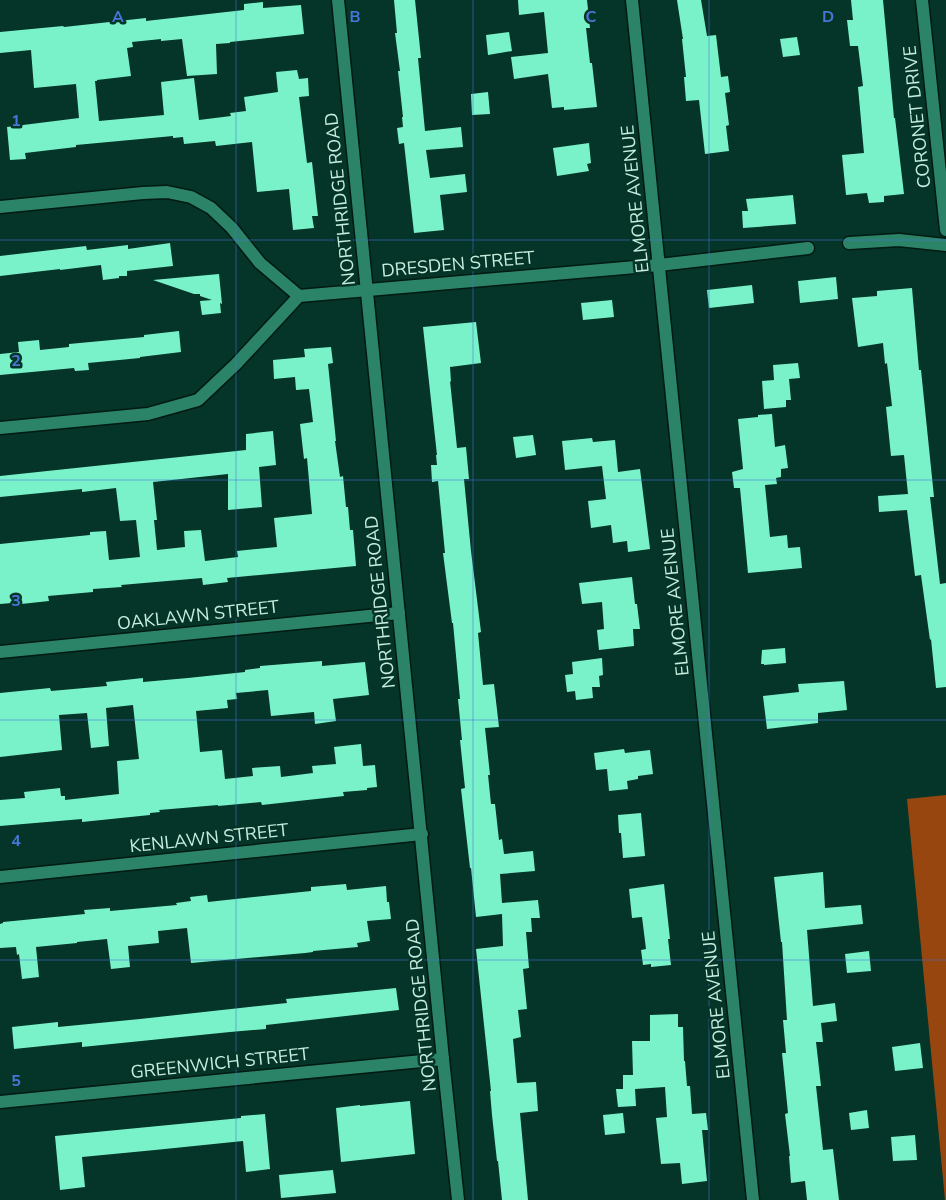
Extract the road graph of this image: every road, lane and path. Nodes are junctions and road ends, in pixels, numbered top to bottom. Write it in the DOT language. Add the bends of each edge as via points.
graph roads {
  1 [pos="338,0"];
  2 [pos="632,0"];
  3 [pos="922,0"];
  4 [pos="0,207"];
  5 [pos="946,230"];
  6 [pos="849,243"];
  7 [pos="946,245"];
  8 [pos="808,248"];
  9 [pos="659,265"];
  10 [pos="367,290"];
  11 [pos="299,296"];
  12 [pos="0,428"];
  13 [pos="399,613"];
  14 [pos="0,652"];
  15 [pos="422,834"];
  16 [pos="0,876"];
  17 [pos="443,1058"];
  18 [pos="0,1102"];
  19 [pos="458,1200"];
  20 [pos="753,1200"];
  1 -- 10 [label="street, NORTHRIDGE ROAD"];
  2 -- 9 [label="street, ELMORE AVENUE"];
  3 -- 5 [label="street, CORONET DRIVE"];
  4 -- 11 [label="street" via="143,193 167,192 191,197 211,208 260,262"];
  6 -- 7 [label="street" via="899,240"];
  8 -- 9 [label="street, DRESDEN STREET"];
  9 -- 10 [label="street, DRESDEN STREET"];
  9 -- 20 [label="street, ELMORE AVENUE"];
  10 -- 11 [label="street, DRESDEN STREET"];
  10 -- 13 [label="street, NORTHRIDGE ROAD"];
  11 -- 12 [label="street" via="198,400 148,414"];
  13 -- 14 [label="street, OAKLAWN STREET"];
  13 -- 15 [label="street, NORTHRIDGE ROAD"];
  15 -- 16 [label="street, KENLAWN STREET"];
  15 -- 17 [label="street, NORTHRIDGE ROAD"];
  17 -- 18 [label="street, GREENWICH STREET"];
  17 -- 19 [label="street, NORTHRIDGE ROAD"];
}
